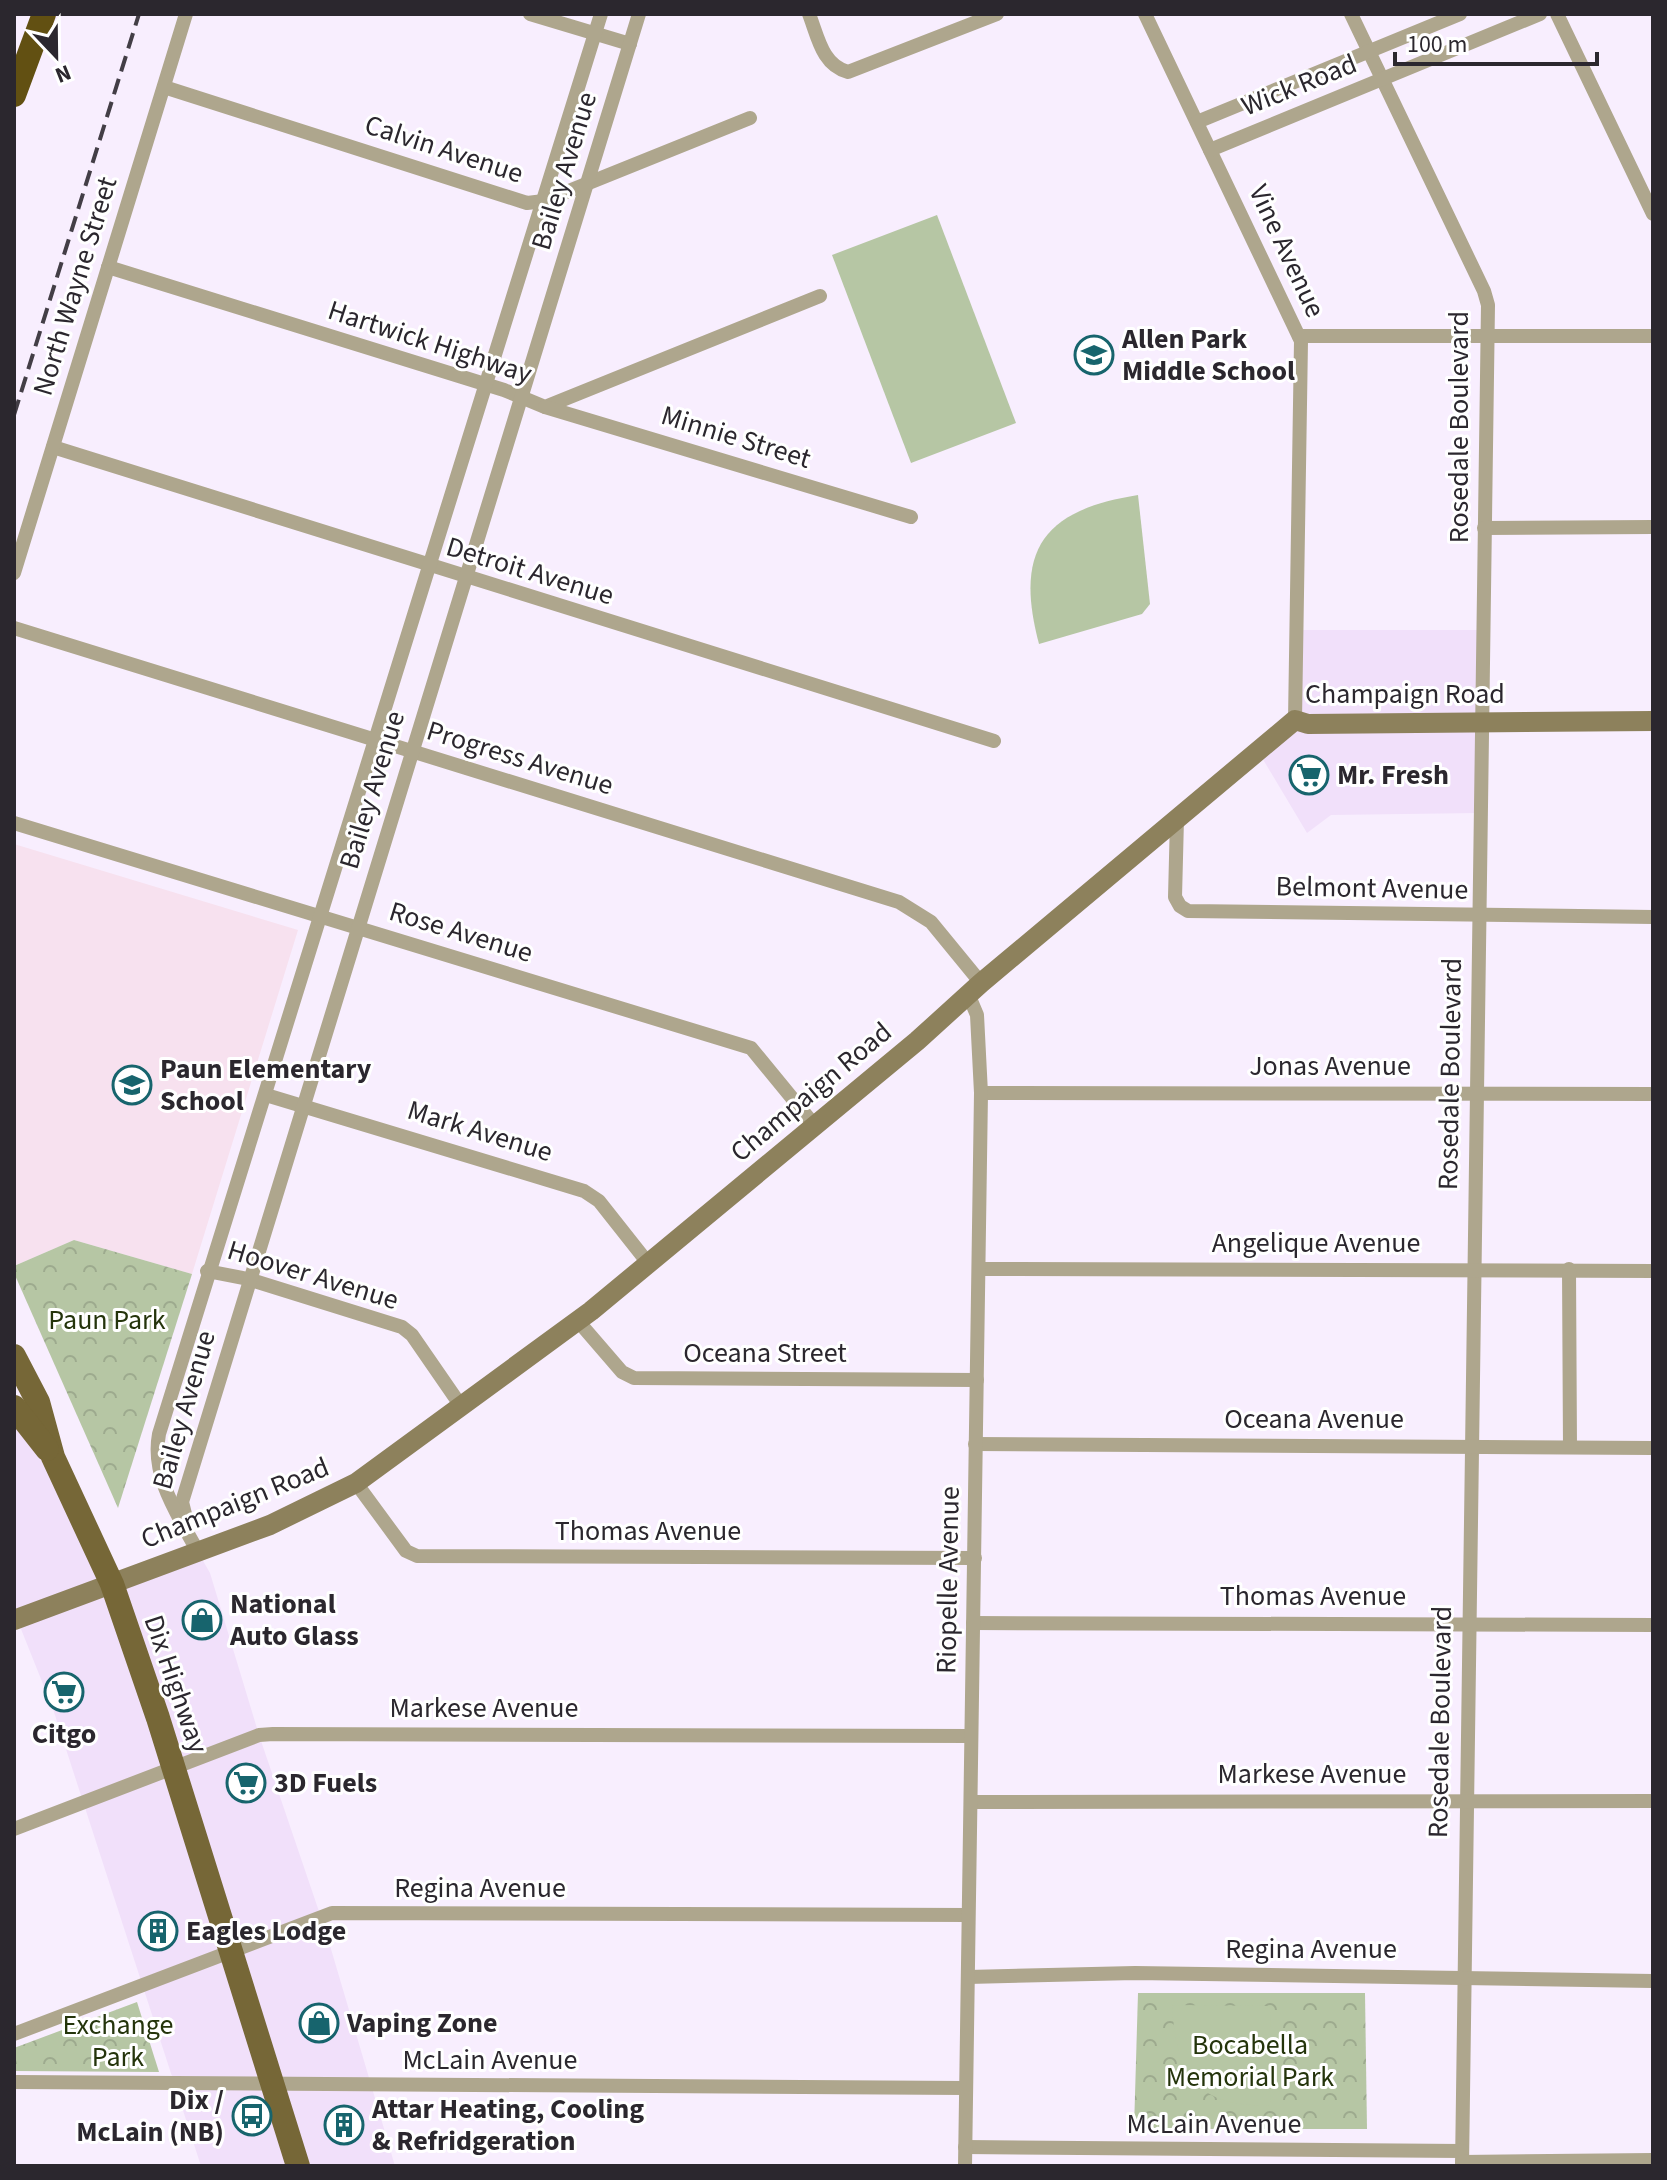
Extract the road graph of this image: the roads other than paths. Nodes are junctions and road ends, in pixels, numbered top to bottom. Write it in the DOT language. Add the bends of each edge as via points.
graph roads {
  1 [pos="28,14"];
  2 [pos="44,14"];
  3 [pos="186,14"];
  4 [pos="530,14"];
  5 [pos="601,14"];
  6 [pos="639,14"];
  7 [pos="809,14"];
  8 [pos="997,14"];
  9 [pos="1145,14"];
  10 [pos="1351,14"];
  11 [pos="1460,14"];
  12 [pos="1540,14"];
  13 [pos="1557,14"];
  14 [pos="594,34"];
  15 [pos="630,44"];
  16 [pos="14,47"];
  17 [pos="1369,52"];
  18 [pos="1382,79"];
  19 [pos="164,87"];
  20 [pos="14,95"];
  21 [pos="750,118"];
  22 [pos="1197,122"];
  23 [pos="1210,150"];
  24 [pos="590,181"];
  25 [pos="544,201"];
  26 [pos="1653,214"];
  27 [pos="108,267"];
  28 [pos="820,296"];
  29 [pos="1299,336"];
  30 [pos="1653,336"];
  31 [pos="1487,338"];
  32 [pos="486,384"];
  33 [pos="521,397"];
  34 [pos="545,407"];
  35 [pos="53,447"];
  36 [pos="911,517"];
  37 [pos="1653,527"];
  38 [pos="1484,528"];
  39 [pos="429,567"];
  40 [pos="14,573"];
  41 [pos="465,578"];
  42 [pos="14,628"];
  43 [pos="1295,720"];
  44 [pos="1653,721"];
  45 [pos="1481,722"];
  46 [pos="376,740"];
  47 [pos="994,741"];
  48 [pos="411,751"];
  49 [pos="1177,819"];
  50 [pos="14,823"];
  51 [pos="1478,915"];
  52 [pos="322,916"];
  53 [pos="1653,917"];
  54 [pos="357,927"];
  55 [pos="975,989"];
  56 [pos="1476,1092"];
  57 [pos="981,1093"];
  58 [pos="1653,1094"];
  59 [pos="266,1095"];
  60 [pos="303,1105"];
  61 [pos="815,1126"];
  62 [pos="648,1263"];
  63 [pos="979,1269"];
  64 [pos="1569,1269"];
  65 [pos="1474,1270"];
  66 [pos="207,1271"];
  67 [pos="1653,1271"];
  68 [pos="248,1279"];
  69 [pos="578,1321"];
  70 [pos="14,1356"];
  71 [pos="977,1380"];
  72 [pos="461,1406"];
  73 [pos="14,1407"];
  74 [pos="975,1444"];
  75 [pos="1470,1446"];
  76 [pos="1570,1447"];
  77 [pos="1653,1448"];
  78 [pos="53,1457"];
  79 [pos="356,1483"];
  80 [pos="198,1552"];
  81 [pos="975,1558"];
  82 [pos="112,1584"];
  83 [pos="14,1620"];
  84 [pos="973,1623"];
  85 [pos="1467,1623"];
  86 [pos="1653,1625"];
  87 [pos="971,1736"];
  88 [pos="174,1767"];
  89 [pos="1465,1800"];
  90 [pos="1653,1801"];
  91 [pos="971,1802"];
  92 [pos="14,1829"];
  93 [pos="968,1915"];
  94 [pos="230,1950"];
  95 [pos="1464,1976"];
  96 [pos="968,1977"];
  97 [pos="1653,1981"];
  98 [pos="14,2034"];
  99 [pos="14,2082"];
  100 [pos="271,2083"];
  101 [pos="965,2088"];
  102 [pos="965,2147"];
  103 [pos="1462,2160"];
  104 [pos="1653,2160"];
  105 [pos="298,2166"];
  106 [pos="965,2166"];
  1 -- 16 [label="highway"];
  2 -- 20 [label="highway"];
  3 -- 19 [label="street, North Wayne Street"];
  4 -- 14 [label="street"];
  5 -- 14 [label="street, Bailey Avenue"];
  6 -- 15 [label="street, Bailey Avenue"];
  7 -- 8 [label="street" via="825,56 839,70 858,71"];
  9 -- 22 [label="street, Vine Avenue"];
  10 -- 17 [label="street, Rosedale Boulevard"];
  11 -- 17 [label="street, Wick Road"];
  12 -- 18 [label="street, Wick Road"];
  13 -- 26 [label="street"];
  14 -- 15 [label="street"];
  14 -- 25 [label="street, Bailey Avenue"];
  15 -- 24 [label="street, Bailey Avenue"];
  17 -- 18 [label="street, Rosedale Boulevard"];
  17 -- 22 [label="street, Wick Road"];
  18 -- 23 [label="street, Wick Road"];
  18 -- 31 [label="street, Rosedale Boulevard" via="1484,291"];
  19 -- 25 [label="street, Calvin Avenue" via="527,203"];
  19 -- 27 [label="street, North Wayne Street"];
  21 -- 24 [label="street, Calvin Avenue"];
  22 -- 23 [label="street, Vine Avenue"];
  23 -- 29 [label="street, Vine Avenue"];
  24 -- 25 [label="street, Calvin Avenue"];
  24 -- 33 [label="street, Bailey Avenue"];
  25 -- 32 [label="street, Bailey Avenue"];
  27 -- 32 [label="street, Hartwick Highway"];
  27 -- 35 [label="street, North Wayne Street"];
  28 -- 34 [label="street, Hartwick Highway"];
  29 -- 31 [label="street"];
  29 -- 43 [label="street, Vine Avenue"];
  30 -- 31 [label="street"];
  31 -- 38 [label="street, Rosedale Boulevard"];
  32 -- 33 [label="street, Hartwick Highway"];
  32 -- 39 [label="street, Bailey Avenue"];
  33 -- 34 [label="street, Hartwick Highway"];
  33 -- 41 [label="street, Bailey Avenue"];
  34 -- 36 [label="street, Minnie Street"];
  35 -- 39 [label="street, Detroit Avenue"];
  35 -- 40 [label="street, North Wayne Street"];
  37 -- 38 [label="street"];
  38 -- 45 [label="street, Rosedale Boulevard"];
  39 -- 41 [label="street, Detroit Avenue"];
  39 -- 46 [label="street, Bailey Avenue"];
  41 -- 47 [label="street, Detroit Avenue"];
  41 -- 48 [label="street, Bailey Avenue"];
  42 -- 46 [label="street, Progress Avenue"];
  43 -- 45 [label="street, Champaign Road"];
  43 -- 49 [label="street, Champaign Road"];
  44 -- 45 [label="street, Champaign Road"];
  45 -- 51 [label="street, Rosedale Boulevard"];
  46 -- 48 [label="street, Progress Avenue"];
  46 -- 52 [label="street, Bailey Avenue"];
  48 -- 54 [label="street, Bailey Avenue"];
  48 -- 55 [label="street, Progress Avenue" via="899,902 931,922"];
  49 -- 51 [label="street, Belmont Avenue" via="1175,897 1188,911"];
  49 -- 55 [label="street, Champaign Road"];
  50 -- 52 [label="street, Rose Avenue"];
  51 -- 53 [label="street, Belmont Avenue"];
  51 -- 56 [label="street, Rosedale Boulevard"];
  52 -- 54 [label="street, Rose Avenue"];
  52 -- 59 [label="street, Bailey Avenue"];
  54 -- 60 [label="street, Bailey Avenue"];
  54 -- 61 [label="street, Rose Avenue" via="751,1048"];
  55 -- 57 [label="street, Riopelle Avenue"];
  55 -- 61 [label="street, Champaign Road"];
  56 -- 57 [label="street, Jonas Avenue"];
  56 -- 58 [label="street, Jonas Avenue"];
  56 -- 65 [label="street, Rosedale Boulevard"];
  57 -- 63 [label="street, Riopelle Avenue"];
  59 -- 60 [label="street, Mark Avenue"];
  59 -- 66 [label="street, Bailey Avenue"];
  60 -- 62 [label="street, Mark Avenue" via="584,1191 599,1201"];
  60 -- 68 [label="street, Bailey Avenue"];
  61 -- 62 [label="street, Champaign Road"];
  62 -- 69 [label="street, Champaign Road"];
  63 -- 65 [label="street, Angelique Avenue"];
  63 -- 71 [label="street, Riopelle Avenue"];
  64 -- 65 [label="street, Angelique Avenue"];
  64 -- 67 [label="street, Angelique Avenue"];
  64 -- 76 [label="street"];
  65 -- 75 [label="street, Rosedale Boulevard"];
  66 -- 68 [label="street, Hoover Avenue"];
  66 -- 80 [label="street, Bailey Avenue" via="156,1449 168,1496"];
  68 -- 72 [label="street, Hoover Avenue" via="402,1327"];
  68 -- 80 [label="street, Bailey Avenue" via="182,1502"];
  69 -- 71 [label="street, Oceana Street" via="622,1372 634,1378"];
  69 -- 72 [label="street, Champaign Road"];
  70 -- 78 [label="main road, Dix Highway" via="38,1402"];
  71 -- 74 [label="street, Riopelle Avenue"];
  72 -- 79 [label="street, Champaign Road"];
  73 -- 78 [label="main road, Dix Highway"];
  74 -- 75 [label="street, Oceana Avenue"];
  74 -- 81 [label="street, Riopelle Avenue"];
  75 -- 76 [label="street, Oceana Avenue"];
  75 -- 85 [label="street, Rosedale Boulevard"];
  76 -- 77 [label="street, Oceana Avenue"];
  78 -- 82 [label="main road, Dix Highway"];
  79 -- 80 [label="street, Champaign Road" via="270,1525"];
  79 -- 81 [label="street, Thomas Avenue" via="406,1551 417,1556"];
  80 -- 82 [label="street, Champaign Road"];
  81 -- 84 [label="street, Riopelle Avenue"];
  82 -- 83 [label="street, Champaign Road"];
  82 -- 88 [label="main road, Dix Highway"];
  84 -- 85 [label="street, Thomas Avenue"];
  84 -- 87 [label="street, Riopelle Avenue"];
  85 -- 86 [label="street, Thomas Avenue"];
  85 -- 89 [label="street, Rosedale Boulevard"];
  87 -- 88 [label="street, Markese Avenue" via="273,1734"];
  87 -- 91 [label="street, Riopelle Avenue"];
  88 -- 92 [label="street, Markese Avenue"];
  88 -- 94 [label="main road, Dix Highway"];
  89 -- 90 [label="street, Markese Avenue"];
  89 -- 91 [label="street, Markese Avenue"];
  89 -- 95 [label="street, Rosedale Boulevard"];
  91 -- 93 [label="street, Riopelle Avenue"];
  93 -- 94 [label="street, Regina Avenue" via="332,1913"];
  93 -- 96 [label="street, Riopelle Avenue"];
  94 -- 98 [label="street, Regina Avenue"];
  94 -- 100 [label="main road, Dix Highway"];
  95 -- 96 [label="street, Regina Avenue"];
  95 -- 97 [label="street, Regina Avenue"];
  95 -- 103 [label="street, Rosedale Boulevard"];
  96 -- 101 [label="street, Riopelle Avenue"];
  99 -- 100 [label="street, McLain Avenue"];
  100 -- 101 [label="street, McLain Avenue"];
  100 -- 105 [label="main road, Dix Highway"];
  101 -- 102 [label="street, Riopelle Avenue"];
  102 -- 103 [label="street, McLain Avenue"];
  102 -- 106 [label="street, Riopelle Avenue"];
  103 -- 104 [label="street, McLain Avenue"];
}
